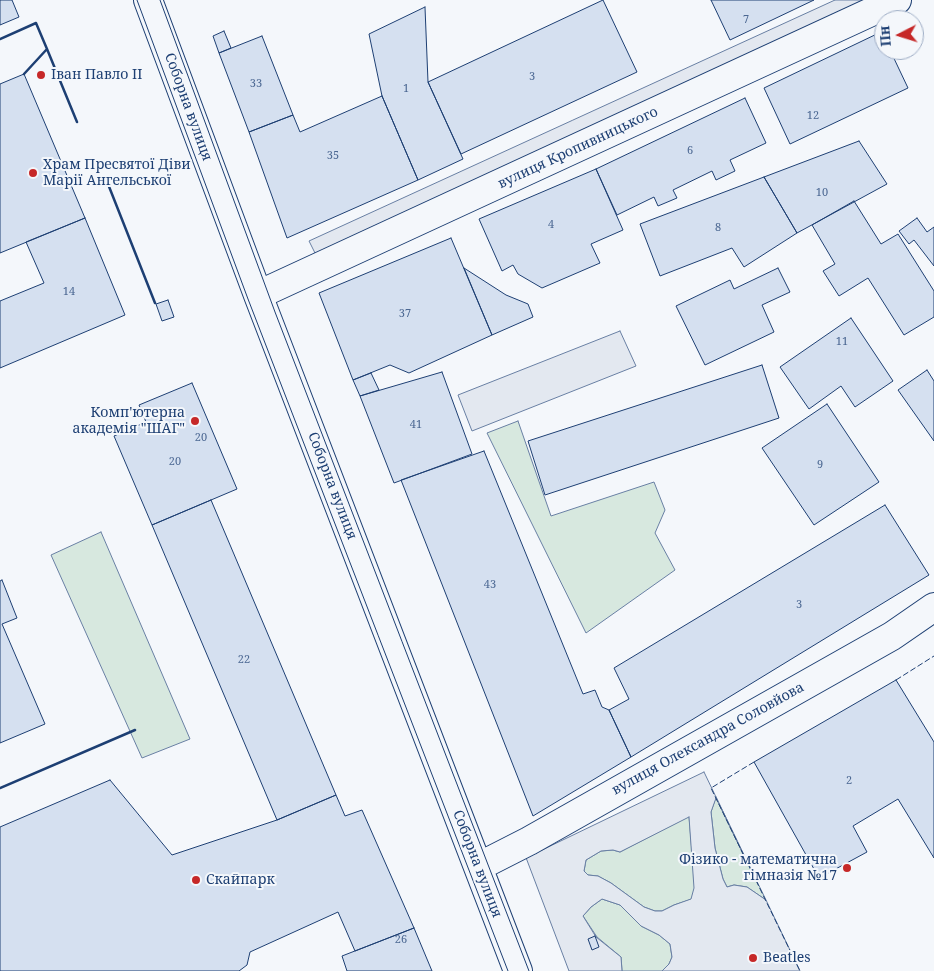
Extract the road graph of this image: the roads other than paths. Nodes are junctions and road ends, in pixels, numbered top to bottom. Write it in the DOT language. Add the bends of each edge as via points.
graph roads {
  1 [pos="148,0"];
  2 [pos="897,0"];
  3 [pos="258,295"];
  4 [pos="934,607"];
  5 [pos="478,867"];
  6 [pos="518,971"];
  1 -- 3 [label="street, Соборна вулиця"];
  2 -- 3 [label="street, вулиця Кропивницького"];
  3 -- 5 [label="street, Соборна вулиця"];
  4 -- 5 [label="street, вулиця Олександра Соловйова" via="892,636"];
  5 -- 6 [label="street, Соборна вулиця"];
}
